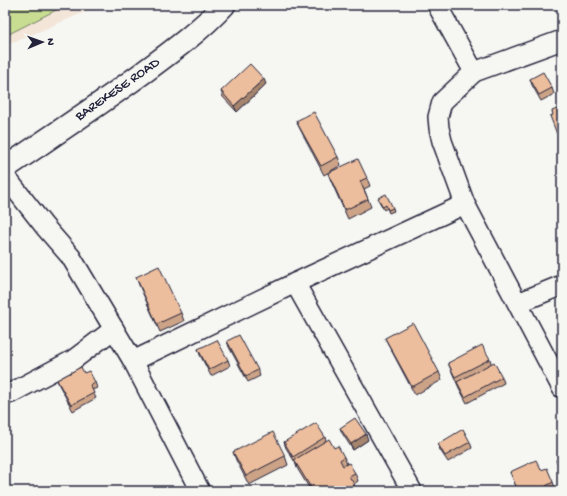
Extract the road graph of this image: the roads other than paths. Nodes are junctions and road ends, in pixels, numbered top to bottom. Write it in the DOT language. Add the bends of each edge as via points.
graph roads {
  1 [pos="224,5"];
  2 [pos="437,5"];
  3 [pos="562,40"];
  4 [pos="474,72"];
  5 [pos="5,168"];
  6 [pos="5,176"];
  7 [pos="465,204"];
  8 [pos="295,283"];
  9 [pos="562,285"];
  10 [pos="518,303"];
  11 [pos="114,329"];
  12 [pos="133,361"];
  13 [pos="562,388"];
  14 [pos="5,395"];
  15 [pos="200,491"];
  16 [pos="412,491"];
  1 -- 5 [label="main road, BAREKESE ROAD" via="166,56"];
  2 -- 4 [label="street"];
  3 -- 4 [label="street"];
  4 -- 7 [label="street" via="442,102 438,117 442,140"];
  6 -- 11 [label="street" via="71,257"];
  7 -- 8 [label="street"];
  7 -- 10 [label="street"];
  8 -- 12 [label="street"];
  8 -- 16 [label="street"];
  9 -- 10 [label="street"];
  10 -- 13 [label="street"];
  11 -- 12 [label="street"];
  11 -- 14 [label="street" via="73,360"];
  12 -- 15 [label="street"];
}
